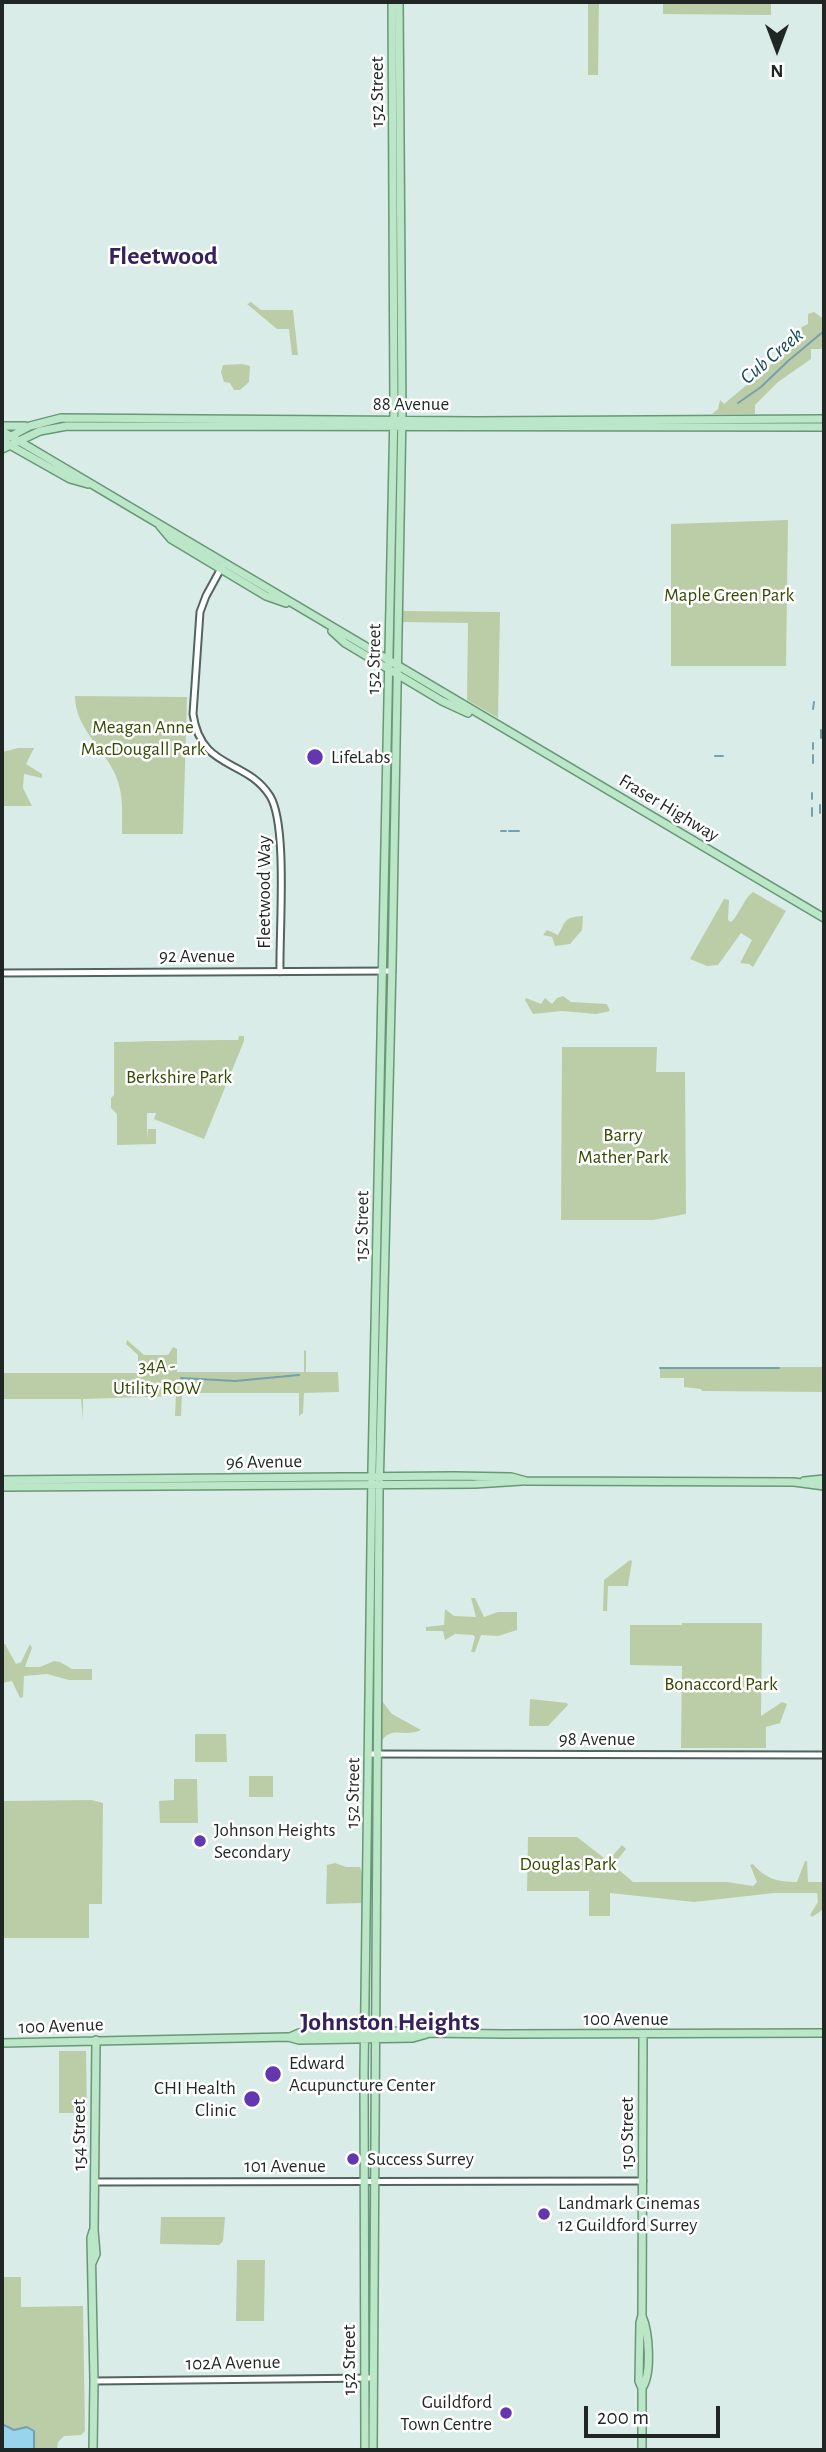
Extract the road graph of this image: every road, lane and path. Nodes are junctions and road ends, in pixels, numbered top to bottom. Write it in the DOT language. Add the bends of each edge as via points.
graph roads {
  1 [pos="392,2"];
  2 [pos="400,2"];
  3 [pos="824,419"];
  4 [pos="398,424"];
  5 [pos="2,426"];
  6 [pos="30,426"];
  7 [pos="824,427"];
  8 [pos="2,431"];
  9 [pos="40,431"];
  10 [pos="5,440"];
  11 [pos="19,441"];
  12 [pos="2,449"];
  13 [pos="37,452"];
  14 [pos="98,487"];
  15 [pos="222,566"];
  16 [pos="324,623"];
  17 [pos="391,639"];
  18 [pos="373,652"];
  19 [pos="394,668"];
  20 [pos="414,684"];
  21 [pos="397,693"];
  22 [pos="498,726"];
  23 [pos="392,760"];
  24 [pos="824,918"];
  25 [pos="383,971"];
  26 [pos="392,971"];
  27 [pos="280,972"];
  28 [pos="2,973"];
  29 [pos="378,1389"];
  30 [pos="239,1479"];
  31 [pos="824,1479"];
  32 [pos="2,1480"];
  33 [pos="376,1480"];
  34 [pos="794,1482"];
  35 [pos="230,1486"];
  36 [pos="824,1486"];
  37 [pos="2,1487"];
  38 [pos="373,1754"];
  39 [pos="824,1755"];
  40 [pos="824,2033"];
  41 [pos="369,2035"];
  42 [pos="643,2035"];
  43 [pos="96,2040"];
  44 [pos="2,2043"];
  45 [pos="364,2181"];
  46 [pos="373,2181"];
  47 [pos="643,2181"];
  48 [pos="95,2182"];
  49 [pos="364,2233"];
  50 [pos="373,2268"];
  51 [pos="369,2378"];
  52 [pos="94,2381"];
  53 [pos="93,2450"];
  54 [pos="365,2450"];
  55 [pos="373,2450"];
  56 [pos="642,2450"];
  1 -- 4 [label="main road, 152 Street"];
  2 -- 4 [label="main road, 152 Street"];
  3 -- 4 [label="main road, 88 Avenue"];
  4 -- 6 [label="main road, 88 Avenue" via="64,418"];
  4 -- 7 [label="main road, 88 Avenue"];
  4 -- 9 [label="main road, 88 Avenue" via="66,426"];
  4 -- 17 [label="main road, 152 Street"];
  4 -- 19 [label="main road, 152 Street"];
  5 -- 6 [label="main road"];
  6 -- 10 [label="main road, 88 Avenue"];
  8 -- 10 [label="main road, Fraser Highway"];
  9 -- 11 [label="main road, 88 Avenue"];
  9 -- 13 [label="main road"];
  10 -- 11 [label="main road, Fraser Highway"];
  10 -- 12 [label="main road, 88 Avenue"];
  10 -- 14 [label="main road, Fraser Highway" via="70,479"];
  11 -- 13 [label="main road, Fraser Highway"];
  13 -- 14 [label="main road, Fraser Highway"];
  14 -- 15 [label="main road, Fraser Highway"];
  15 -- 16 [label="main road, Fraser Highway"];
  15 -- 27 [label="street, Fleetwood Way" via="200,612 192,714 206,747 258,782 275,807 280,834"];
  16 -- 18 [label="main road, Fraser Highway"];
  16 -- 19 [label="main road, Fraser Highway" via="343,642"];
  17 -- 18 [label="main road" via="385,649"];
  17 -- 19 [label="main road, 152 Street"];
  18 -- 19 [label="main road, Fraser Highway"];
  19 -- 20 [label="main road, Fraser Highway"];
  19 -- 21 [label="main road, 152 Street"];
  19 -- 22 [label="main road, Fraser Highway"];
  19 -- 23 [label="main road, 152 Street"];
  20 -- 21 [label="main road"];
  20 -- 22 [label="main road, Fraser Highway"];
  21 -- 23 [label="main road, 152 Street"];
  22 -- 24 [label="main road, Fraser Highway"];
  23 -- 25 [label="main road, 152 Street"];
  23 -- 26 [label="main road, 152 Street"];
  25 -- 26 [label="street, 92 Avenue"];
  25 -- 27 [label="street, 92 Avenue"];
  25 -- 29 [label="main road, 152 Street"];
  26 -- 29 [label="main road, 152 Street"];
  27 -- 28 [label="street, 92 Avenue"];
  29 -- 33 [label="main road, 152 Street"];
  30 -- 32 [label="main road, 96 Avenue"];
  30 -- 33 [label="main road, 96 Avenue"];
  30 -- 35 [label="main road"];
  31 -- 34 [label="main road, 96 Avenue"];
  33 -- 34 [label="main road, 96 Avenue" via="511,1477"];
  33 -- 35 [label="main road, 96 Avenue"];
  33 -- 38 [label="main road, 152 Street"];
  34 -- 36 [label="main road, 96 Avenue"];
  35 -- 37 [label="main road, 96 Avenue"];
  38 -- 39 [label="street, 98 Avenue"];
  38 -- 41 [label="main road, 152 Street"];
  40 -- 42 [label="main road, 100 Avenue"];
  41 -- 42 [label="main road, 100 Avenue" via="411,2031"];
  41 -- 43 [label="main road, 100 Avenue"];
  41 -- 45 [label="main road, 152 Street"];
  41 -- 46 [label="main road, 152 Street"];
  42 -- 47 [label="main road, 150 Street"];
  43 -- 44 [label="main road, 100 Avenue"];
  43 -- 48 [label="main road, 154 Street"];
  45 -- 46 [label="street, 101 Avenue"];
  45 -- 48 [label="street, 101 Avenue"];
  45 -- 49 [label="main road, 152 Street"];
  46 -- 47 [label="street, 101 Avenue"];
  46 -- 50 [label="main road, 152 Street"];
  47 -- 56 [label="main road, 150 Street"];
  48 -- 52 [label="main road, 154 Street"];
  49 -- 50 [label="main road"];
  49 -- 51 [label="main road, 152 Street"];
  50 -- 51 [label="main road, 152 Street"];
  51 -- 52 [label="street, 102A Avenue"];
  51 -- 54 [label="main road, 152 Street"];
  51 -- 55 [label="main road, 152 Street"];
  52 -- 53 [label="main road, 154 Street"];
}
